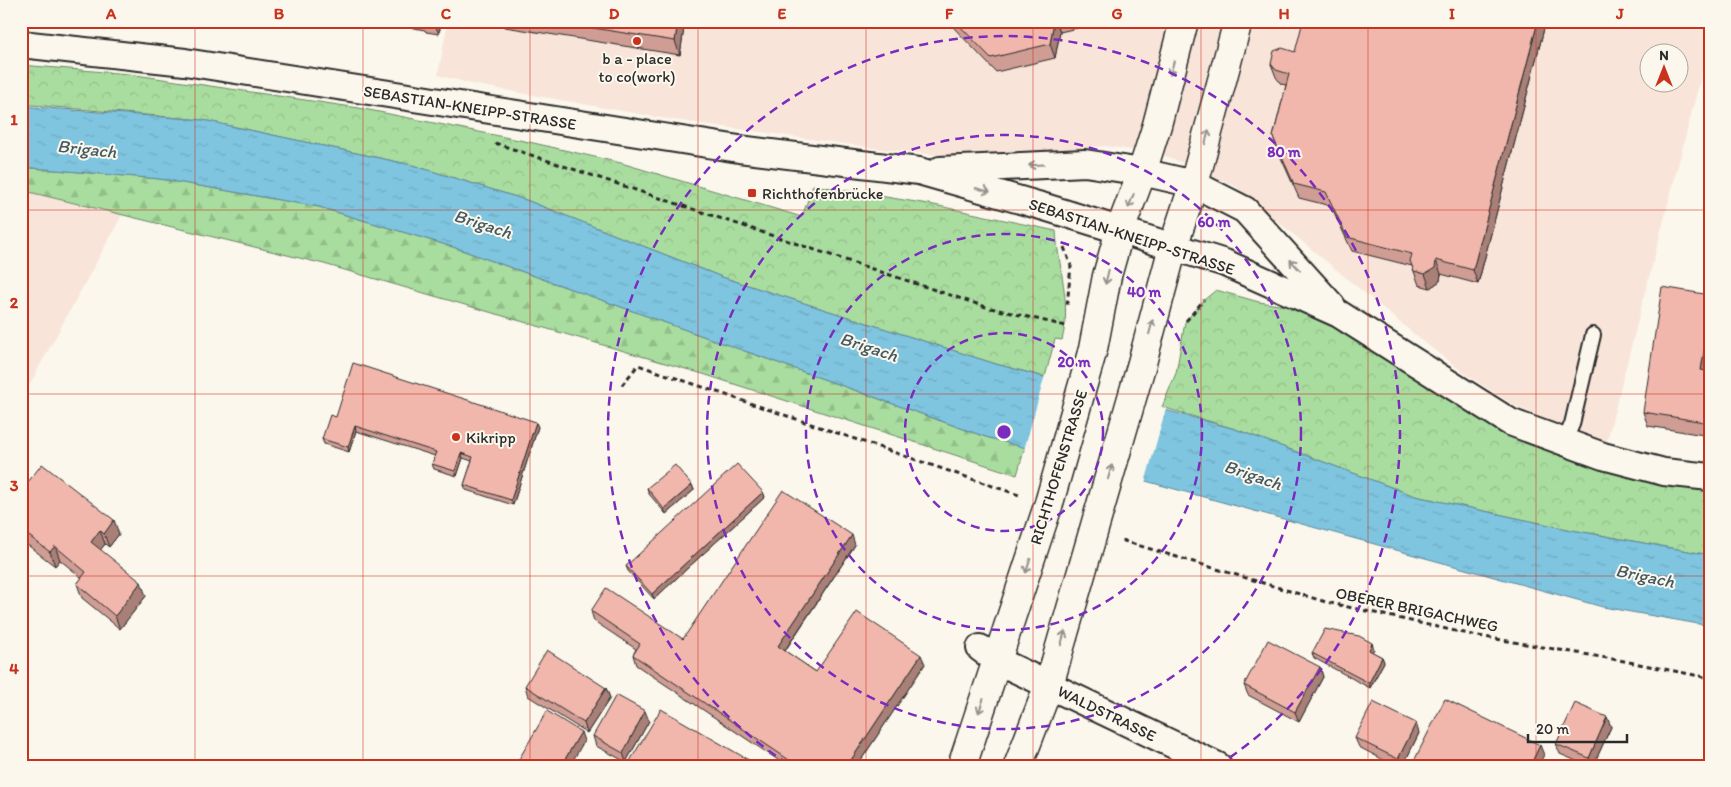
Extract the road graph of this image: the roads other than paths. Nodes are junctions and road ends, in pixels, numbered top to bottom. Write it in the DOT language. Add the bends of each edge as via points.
graph roads {
  1 [pos="1184,21"];
  2 [pos="1238,21"];
  3 [pos="21,44"];
  4 [pos="919,171"];
  5 [pos="1142,172"];
  6 [pos="1194,184"];
  7 [pos="1120,230"];
  8 [pos="1173,247"];
  9 [pos="1340,314"];
  10 [pos="1593,335"];
  11 [pos="1564,443"];
  12 [pos="1710,478"];
  13 [pos="988,654"];
  14 [pos="1049,685"];
  15 [pos="962,766"];
  16 [pos="1018,766"];
  17 [pos="1218,766"];
  1 -- 5 [label="street, RICHTHOFENSTRASSE, one-way"];
  6 -- 2 [label="street, one-way"];
  3 -- 4 [label="street, SEBASTIAN-KNEIPP-STRASSE" via="185,62 739,149"];
  5 -- 4 [label="street, SEBASTIAN-KNEIPP-STRASSE, one-way" via="1085,163"];
  4 -- 7 [label="street, SEBASTIAN-KNEIPP-STRASSE, one-way"];
  5 -- 6 [label="street, SEBASTIAN-KNEIPP-STRASSE"];
  5 -- 7 [label="street, RICHTHOFENSTRASSE, one-way"];
  6 -- 8 [label="street"];
  9 -- 6 [label="street, SEBASTIAN-KNEIPP-STRASSE, one-way" via="1245,210"];
  7 -- 8 [label="street, SEBASTIAN-KNEIPP-STRASSE"];
  7 -- 13 [label="street, RICHTHOFENSTRASSE, one-way" via="1107,276 1093,350 1049,503"];
  8 -- 9 [label="street, SEBASTIAN-KNEIPP-STRASSE" via="1225,263"];
  14 -- 8 [label="street, one-way"];
  9 -- 11 [label="street, SEBASTIAN-KNEIPP-STRASSE" via="1510,422"];
  10 -- 11 [label="lane" via="1572,424"];
  11 -- 12 [label="street, SEBASTIAN-KNEIPP-STRASSE" via="1664,472"];
  13 -- 14 [label="street, WALDSTRASSE"];
  13 -- 15 [label="street, RICHTHOFENSTRASSE, one-way"];
  14 -- 16 [label="street"];
  14 -- 17 [label="street, WALDSTRASSE"];
}
